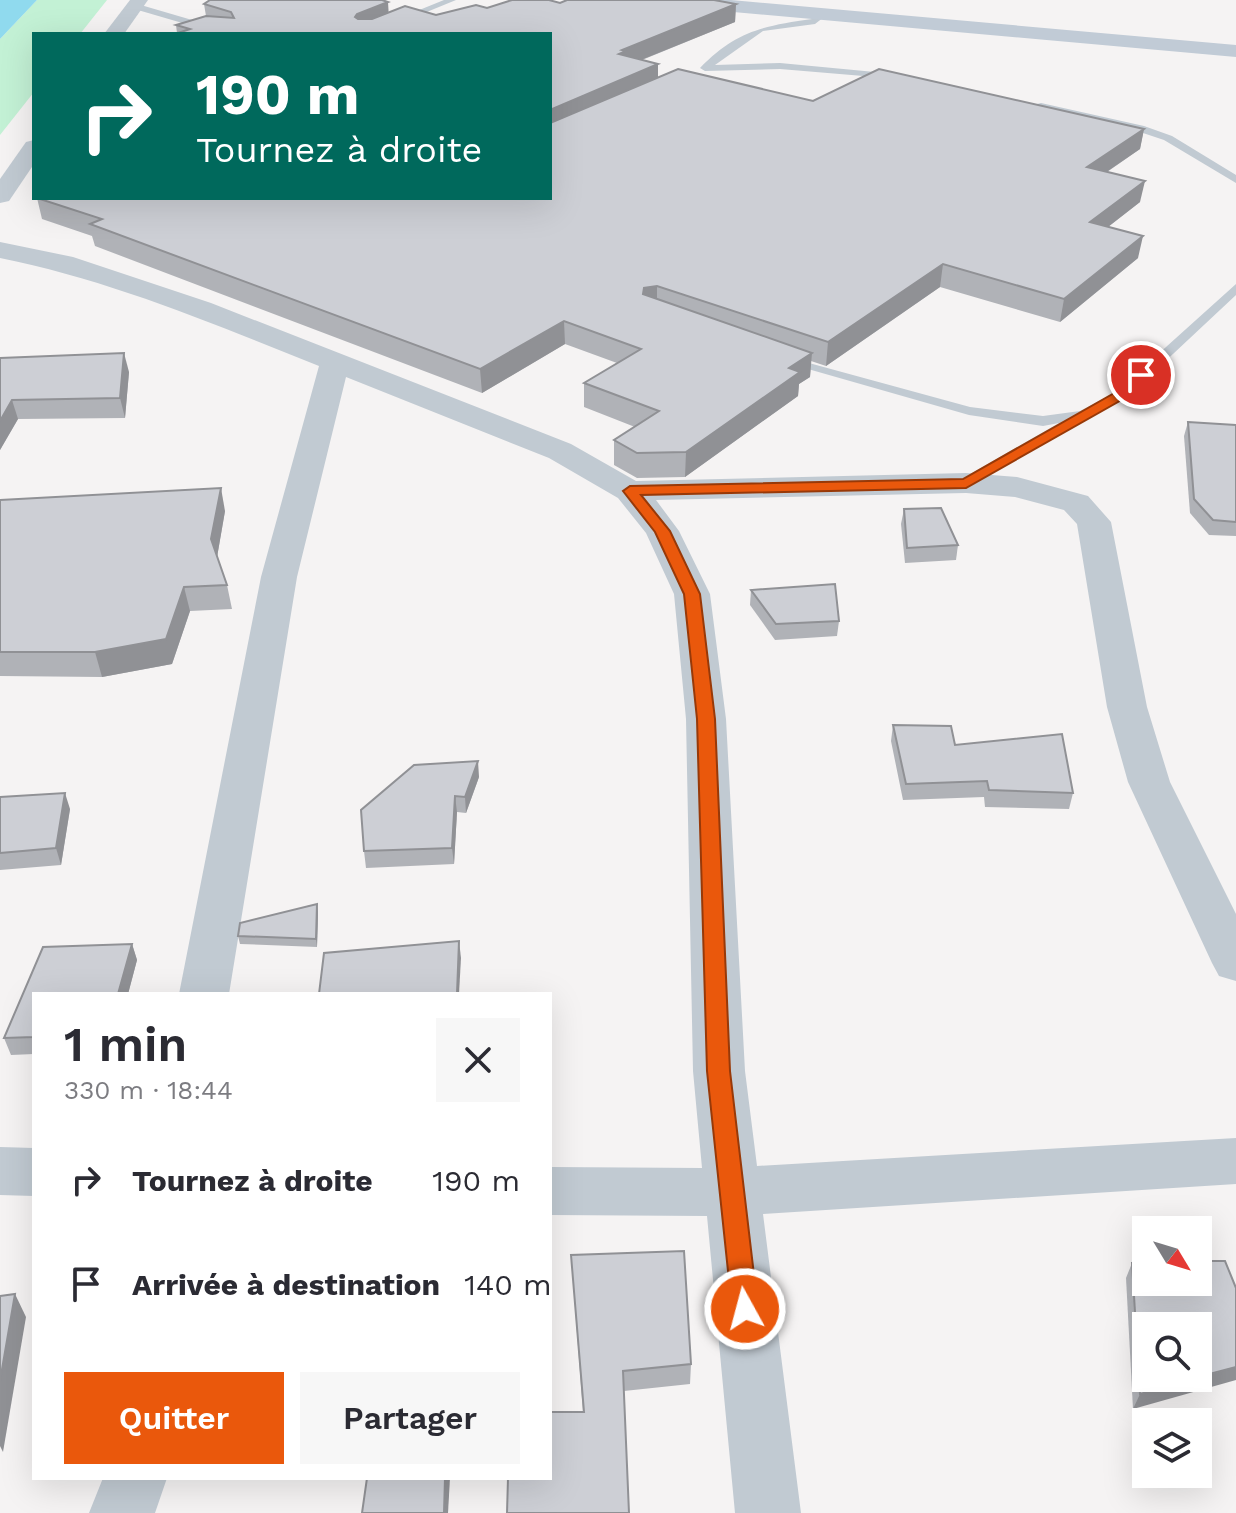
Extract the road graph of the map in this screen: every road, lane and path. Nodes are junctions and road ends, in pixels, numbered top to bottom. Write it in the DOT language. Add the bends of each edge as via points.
graph roads {
  1 [pos="452,0"];
  2 [pos="666,0"];
  3 [pos="137,3"];
  4 [pos="812,14"];
  5 [pos="115,32"];
  6 [pos="224,32"];
  7 [pos="370,32"];
  8 [pos="1236,51"];
  9 [pos="729,52"];
  10 [pos="780,66"];
  11 [pos="912,80"];
  12 [pos="1028,103"];
  13 [pos="32,150"];
  14 [pos="1236,180"];
  15 [pos="0,196"];
  16 [pos="0,250"];
  17 [pos="1236,288"];
  18 [pos="766,354"];
  19 [pos="335,361"];
  20 [pos="1084,415"];
  21 [pos="966,483"];
  22 [pos="630,491"];
  23 [pos="1236,963"];
  24 [pos="204,992"];
  25 [pos="1236,1161"];
  26 [pos="0,1171"];
  27 [pos="32,1172"];
  28 [pos="552,1191"];
  29 [pos="732,1192"];
  30 [pos="134,1480"];
  31 [pos="122,1513"];
  32 [pos="768,1513"];
  1 -- 7 [label="lane"];
  2 -- 4 [label="street"];
  3 -- 5 [label="street"];
  3 -- 6 [label="lane"];
  4 -- 8 [label="street"];
  4 -- 9 [label="lane" via="820,17 761,29"];
  9 -- 10 [label="lane"];
  9 -- 10 [label="lane" via="700,70"];
  10 -- 11 [label="lane"];
  12 -- 14 [label="lane" via="1168,138"];
  13 -- 15 [label="street"];
  16 -- 19 [label="street" via="64,263"];
  17 -- 20 [label="lane" via="1121,395"];
  18 -- 20 [label="lane" via="969,411 1043,421"];
  19 -- 22 [label="street" via="560,451"];
  19 -- 24 [label="street" via="279,577"];
  20 -- 21 [label="lane"];
  21 -- 22 [label="street"];
  21 -- 23 [label="street" via="1017,487 1076,503 1094,522 1127,707 1149,782"];
  22 -- 29 [label="street" via="662,531 692,594 706,719 719,1071"];
  25 -- 29 [label="street"];
  26 -- 27 [label="street"];
  28 -- 29 [label="street"];
  29 -- 32 [label="street"];
  30 -- 31 [label="street"];
}
